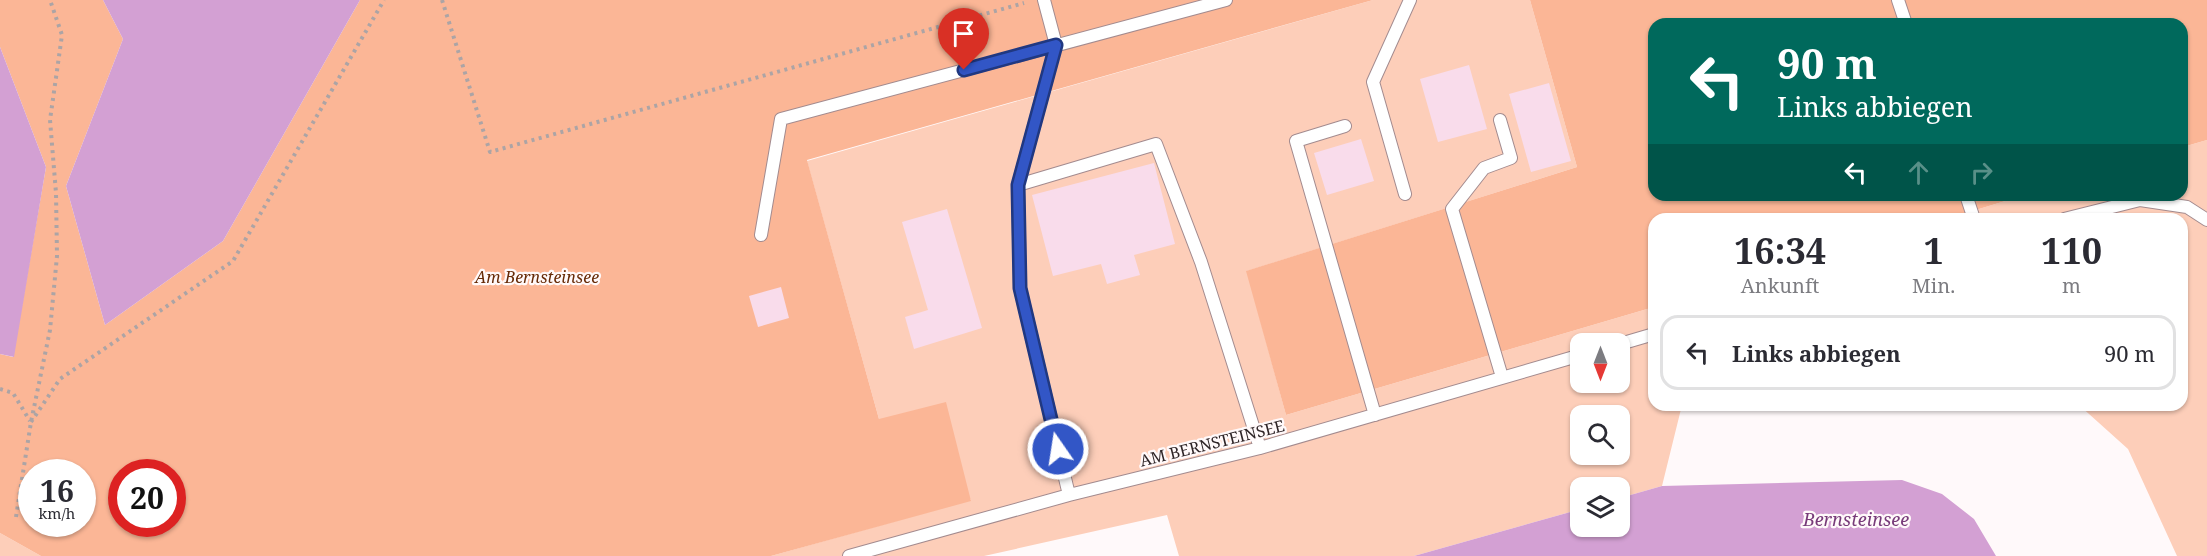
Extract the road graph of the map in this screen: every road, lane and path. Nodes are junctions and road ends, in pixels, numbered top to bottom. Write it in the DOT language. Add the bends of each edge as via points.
graph roads {
  1 [pos="50,0"];
  2 [pos="384,0"];
  3 [pos="442,0"];
  4 [pos="1044,0"];
  5 [pos="1226,0"];
  6 [pos="1410,0"];
  7 [pos="1898,0"];
  8 [pos="1025,3"];
  9 [pos="1904,18"];
  10 [pos="1056,45"];
  11 [pos="1500,120"];
  12 [pos="1345,126"];
  13 [pos="1018,185"];
  14 [pos="1405,194"];
  15 [pos="2136,201"];
  16 [pos="2147,201"];
  17 [pos="2088,213"];
  18 [pos="2207,220"];
  19 [pos="761,235"];
  20 [pos="1648,336"];
  21 [pos="1630,341"];
  22 [pos="1570,358"];
  23 [pos="1503,376"];
  24 [pos="0,389"];
  25 [pos="1375,415"];
  26 [pos="31,422"];
  27 [pos="1260,448"];
  28 [pos="1069,495"];
  29 [pos="16,517"];
  30 [pos="849,556"];
  1 -- 26 [label="path" via="62,35 50,120 57,256 50,330"];
  2 -- 26 [label="path" via="233,261 60,379"];
  3 -- 8 [label="path" via="490,152"];
  4 -- 10 [label="lane"];
  5 -- 10 [label="lane"];
  6 -- 14 [label="lane" via="1373,82"];
  7 -- 9 [label="lane"];
  10 -- 13 [label="lane"];
  10 -- 19 [label="lane" via="781,119"];
  11 -- 23 [label="lane" via="1511,158 1484,168 1452,209"];
  12 -- 25 [label="lane" via="1296,141"];
  13 -- 27 [label="lane" via="1156,144 1201,262"];
  13 -- 28 [label="lane" via="1020,288"];
  15 -- 17 [label="lane"];
  16 -- 18 [label="lane" via="2187,207"];
  20 -- 21 [label="lane"];
  22 -- 23 [label="lane, AM BERNSTEINSEE"];
  23 -- 25 [label="lane, AM BERNSTEINSEE"];
  24 -- 26 [label="path" via="13,393"];
  25 -- 27 [label="lane, AM BERNSTEINSEE"];
  26 -- 29 [label="path"];
  27 -- 28 [label="lane, AM BERNSTEINSEE"];
  28 -- 30 [label="lane, AM BERNSTEINSEE"];
}
